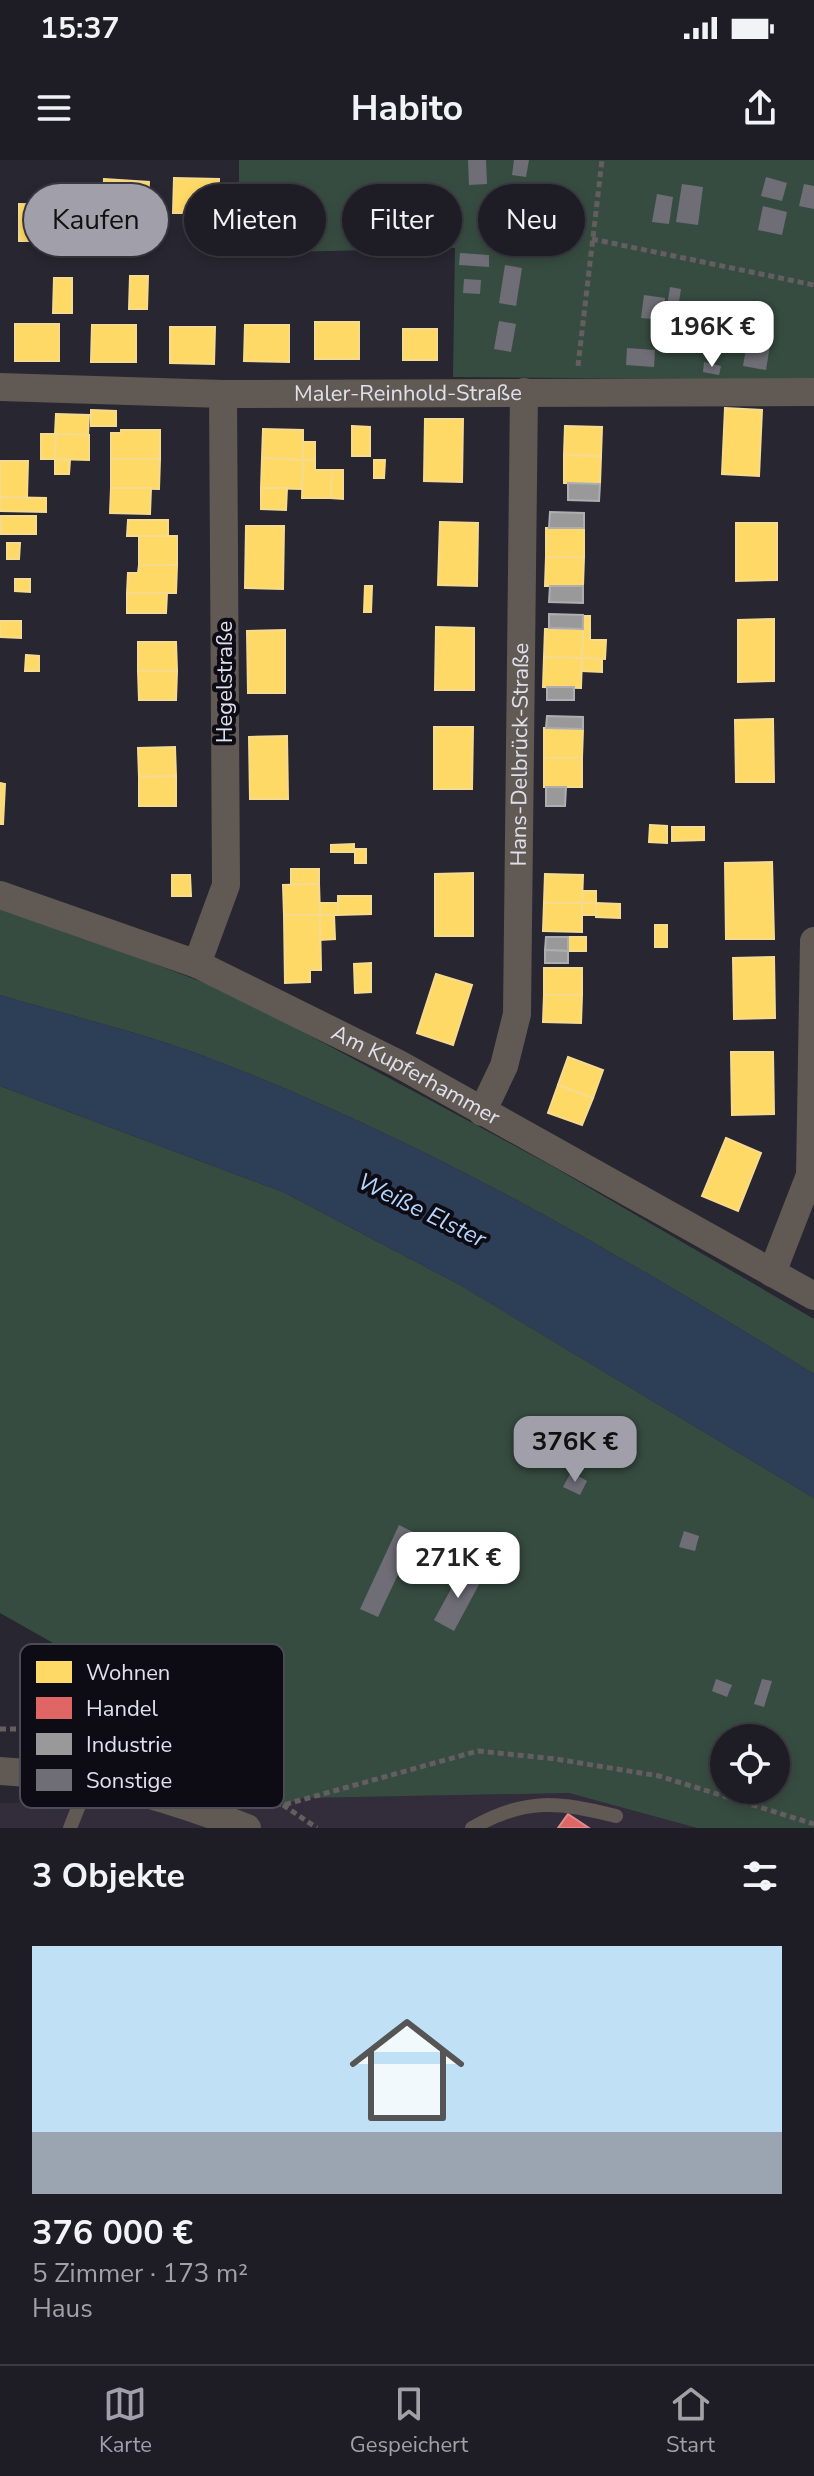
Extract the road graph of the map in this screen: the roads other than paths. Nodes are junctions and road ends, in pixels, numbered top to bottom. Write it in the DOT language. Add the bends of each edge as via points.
graph roads {
  1 [pos="0,387"];
  2 [pos="524,392"];
  3 [pos="814,392"];
  4 [pos="223,394"];
  5 [pos="0,895"];
  6 [pos="814,941"];
  7 [pos="197,964"];
  8 [pos="482,1112"];
  9 [pos="772,1273"];
  10 [pos="814,1296"];
  11 [pos="0,1771"];
  12 [pos="20,1773"];
  13 [pos="78,1808"];
  14 [pos="194,1808"];
  15 [pos="616,1816"];
  16 [pos="70,1828"];
  17 [pos="247,1828"];
  18 [pos="472,1828"];
  1 -- 4 [label="street, Maler-Reinhold-Straße"];
  2 -- 3 [label="street, Maler-Reinhold-Straße"];
  2 -- 4 [label="street, Maler-Reinhold-Straße"];
  2 -- 8 [label="street, Hans-Delbrück-Straße" via="517,1014 504,1066"];
  4 -- 7 [label="street, Hegelstraße" via="226,885"];
  5 -- 7 [label="street, Am Kupferhammer"];
  6 -- 9 [label="street" via="810,1175"];
  7 -- 8 [label="street, Am Kupferhammer" via="397,1063"];
  8 -- 9 [label="street, Am Kupferhammer"];
  9 -- 10 [label="street, Am Kupferhammer"];
  11 -- 12 [label="street"];
  13 -- 16 [label="lane"];
  14 -- 17 [label="street"];
  15 -- 18 [label="lane" via="563,1803 534,1805"];
}
